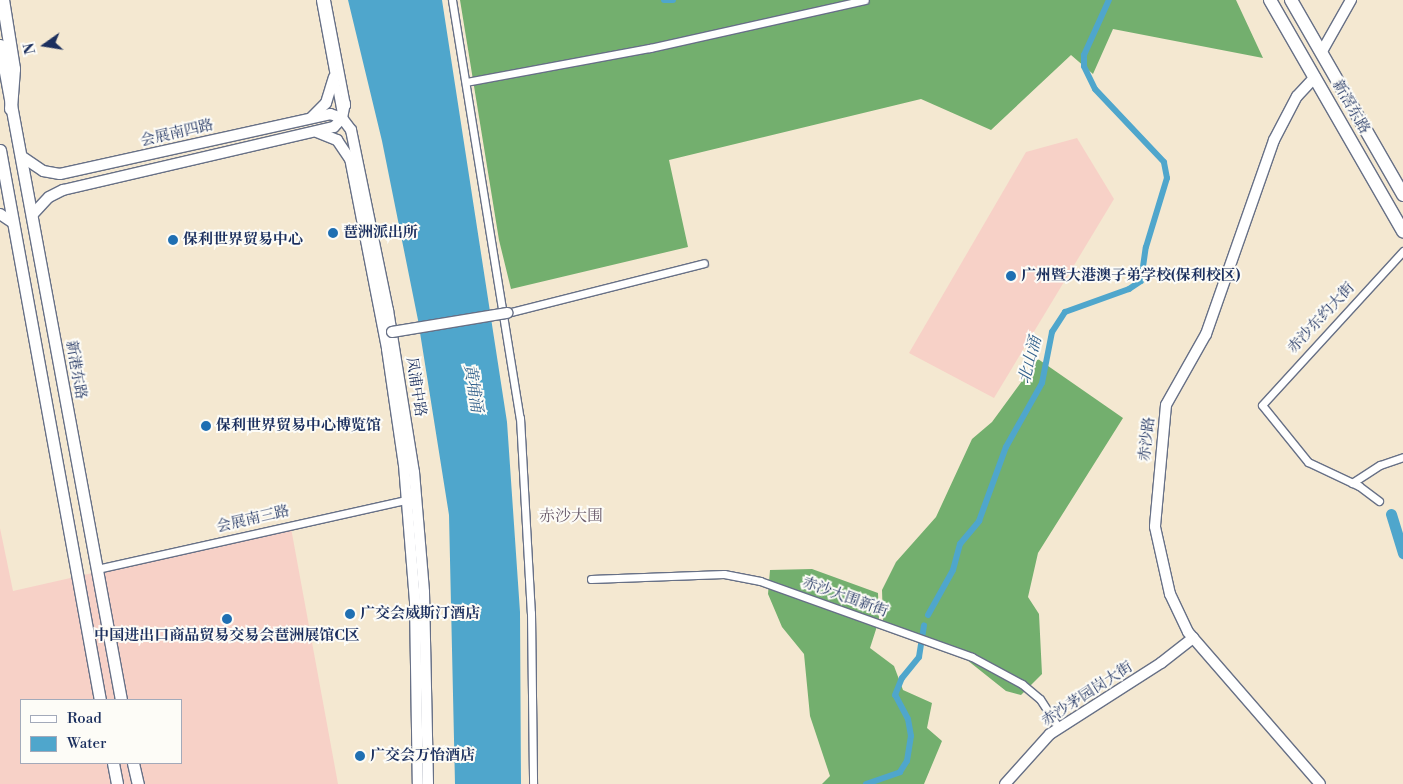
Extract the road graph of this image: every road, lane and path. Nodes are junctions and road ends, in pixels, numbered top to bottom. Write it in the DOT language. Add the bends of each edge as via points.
graph roads {
  1 [pos="3,0"];
  2 [pos="320,0"];
  3 [pos="326,0"];
  4 [pos="452,0"];
  5 [pos="865,0"];
  6 [pos="1270,0"];
  7 [pos="1291,0"];
  8 [pos="1351,0"];
  9 [pos="0,45"];
  10 [pos="1321,53"];
  11 [pos="334,77"];
  12 [pos="1315,78"];
  13 [pos="466,82"];
  14 [pos="345,103"];
  15 [pos="11,109"];
  16 [pos="311,118"];
  17 [pos="342,118"];
  18 [pos="351,130"];
  19 [pos="314,131"];
  20 [pos="0,150"];
  21 [pos="22,156"];
  22 [pos="350,159"];
  23 [pos="60,174"];
  24 [pos="2,175"];
  25 [pos="63,190"];
  26 [pos="1403,195"];
  27 [pos="0,214"];
  28 [pos="33,214"];
  29 [pos="12,222"];
  30 [pos="1403,231"];
  31 [pos="1403,251"];
  32 [pos="704,263"];
  33 [pos="508,313"];
  34 [pos="392,332"];
  35 [pos="1403,457"];
  36 [pos="1352,483"];
  37 [pos="412,498"];
  38 [pos="1379,501"];
  39 [pos="97,569"];
  40 [pos="591,579"];
  41 [pos="1193,638"];
  42 [pos="100,699"];
  43 [pos="121,699"];
  44 [pos="1059,728"];
  45 [pos="113,764"];
  46 [pos="133,764"];
  47 [pos="117,784"];
  48 [pos="138,784"];
  49 [pos="418,784"];
  50 [pos="428,784"];
  51 [pos="533,784"];
  52 [pos="1005,784"];
  53 [pos="1320,784"];
  1 -- 15 [label="highway" via="14,69"];
  2 -- 11 [label="street, 凤浦中路"];
  3 -- 14 [label="street, 凤浦中路"];
  4 -- 13 [label="street"];
  5 -- 13 [label="street" via="650,48"];
  6 -- 12 [label="highway, 新滘东路"];
  7 -- 10 [label="highway, 新滘东路"];
  8 -- 10 [label="street"];
  9 -- 15 [label="main road, 新港东路"];
  10 -- 26 [label="highway, 新滘东路"];
  11 -- 16 [label="street" via="326,103"];
  11 -- 17 [label="street, 凤浦中路"];
  12 -- 30 [label="highway, 新滘东路"];
  12 -- 41 [label="street, 赤沙路" via="1297,96 1276,134 1206,334 1166,405 1155,527 1174,606"];
  13 -- 51 [label="street" via="520,418 531,613"];
  14 -- 17 [label="street"];
  14 -- 18 [label="street, 凤浦中路"];
  15 -- 21 [label="main road, 新港东路"];
  16 -- 17 [label="street, 会展南四路" via="334,114"];
  16 -- 23 [label="street, 会展南四路"];
  17 -- 18 [label="street"];
  17 -- 19 [label="street, 会展南四路" via="334,127"];
  17 -- 22 [label="street, 凤浦中路"];
  18 -- 34 [label="street, 凤浦中路"];
  19 -- 22 [label="street" via="337,140"];
  19 -- 25 [label="street, 会展南四路"];
  20 -- 24 [label="main road"];
  21 -- 23 [label="street" via="43,171"];
  21 -- 28 [label="main road, 新港东路"];
  22 -- 37 [label="street, 凤浦中路"];
  23 -- 25 [label="street" via="56,182"];
  24 -- 29 [label="main road"];
  25 -- 28 [label="street, 会展南四路" via="49,197"];
  27 -- 29 [label="street"];
  28 -- 39 [label="main road, 新港东路"];
  29 -- 42 [label="main road"];
  31 -- 36 [label="street, 赤沙东约大街" via="1262,405 1308,462"];
  32 -- 33 [label="street"];
  33 -- 34 [label="street, bridge"];
  34 -- 37 [label="street, 凤浦中路"];
  35 -- 36 [label="street" via="1380,465"];
  36 -- 38 [label="street"];
  37 -- 39 [label="street, 会展南三路"];
  37 -- 49 [label="street, 凤浦中路"];
  37 -- 50 [label="street, 凤浦中路" via="424,592"];
  39 -- 43 [label="main road, 新港东路"];
  40 -- 44 [label="street, 赤沙大围新街" via="724,574 760,581 972,657 1022,684 1040,699"];
  41 -- 44 [label="street, 赤沙茅园岗大街" via="1161,663"];
  41 -- 53 [label="street, 赤沙路"];
  44 -- 52 [label="street, 赤沙茅园岗大街" via="1034,749"];
  45 -- 47 [label="main road"];
  46 -- 48 [label="main road"];
}
